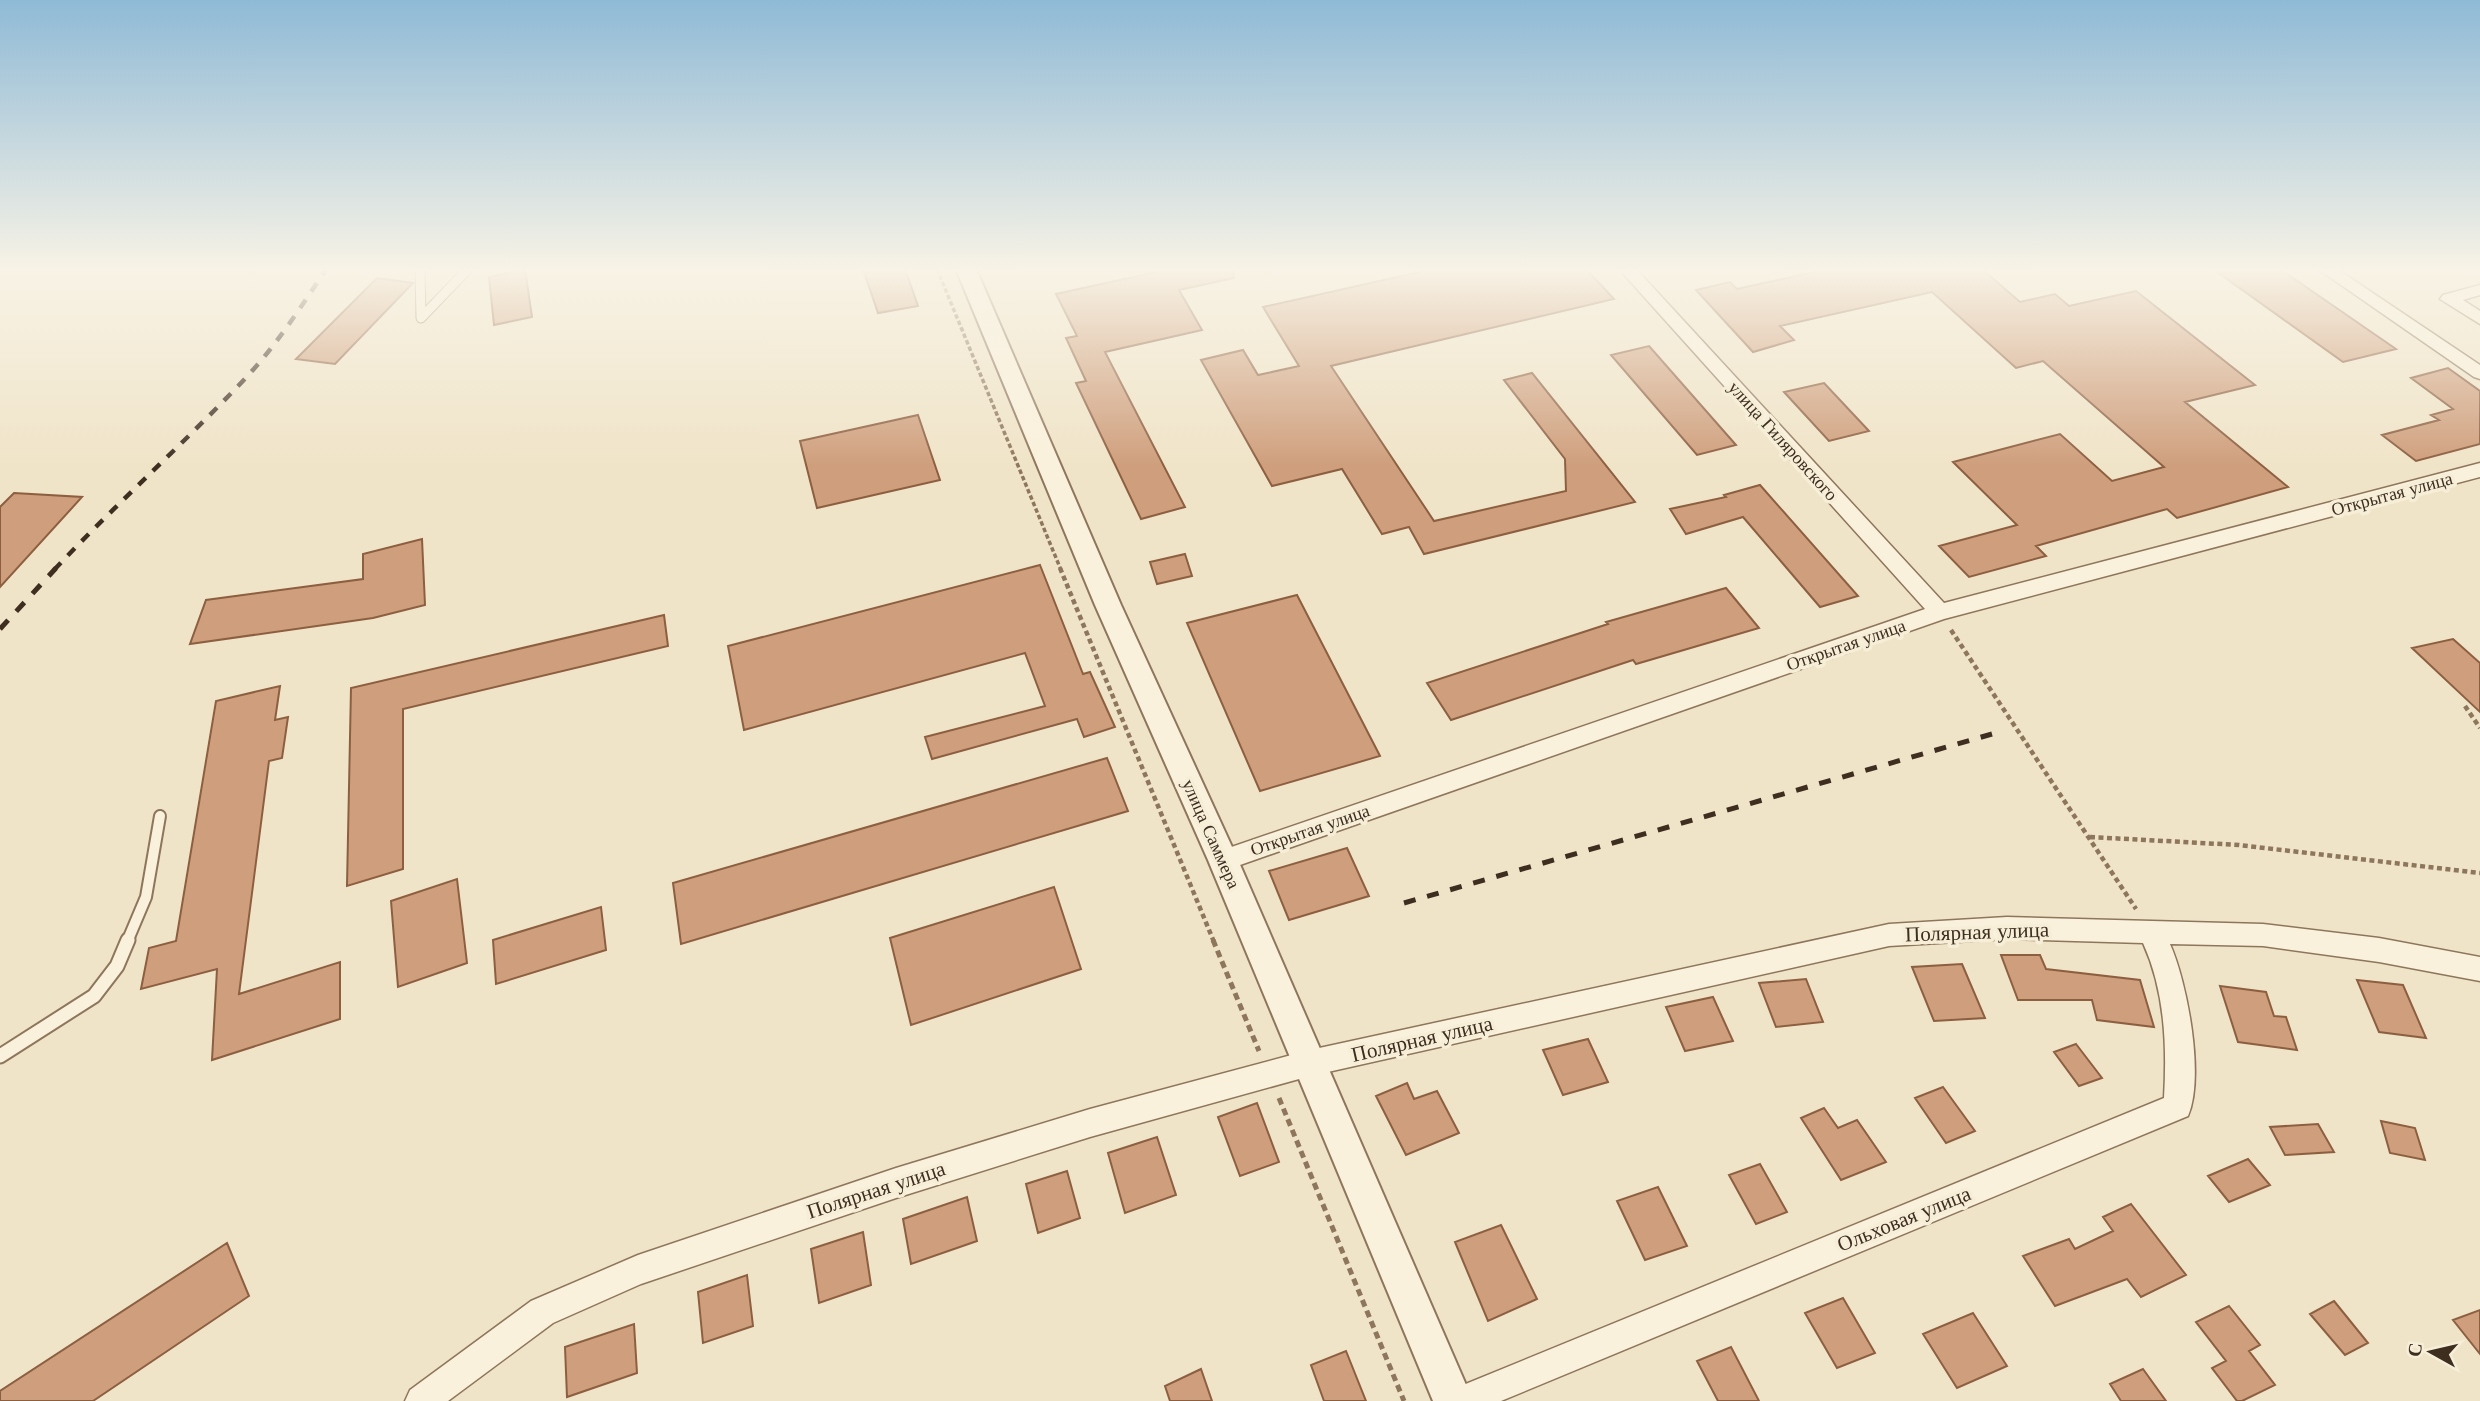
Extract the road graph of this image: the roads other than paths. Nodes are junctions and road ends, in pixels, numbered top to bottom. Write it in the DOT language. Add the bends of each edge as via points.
graph roads {
  1 [pos="994,334"];
  2 [pos="1687,334"];
  3 [pos="2423,334"];
  4 [pos="2480,373"];
  5 [pos="2480,470"];
  6 [pos="1940,612"];
  7 [pos="160,816"];
  8 [pos="1223,860"];
  9 [pos="2150,930"];
  10 [pos="2480,969"];
  11 [pos="0,1056"];
  12 [pos="1310,1063"];
  13 [pos="421,1401"];
  14 [pos="1453,1401"];
  15 [pos="1462,1401"];
  1 -- 8 [label="street, улица Саммера"];
  2 -- 6 [label="street, улица Гиляровского"];
  3 -- 4 [label="street"];
  5 -- 6 [label="street, Открытая улица"];
  6 -- 8 [label="street, Открытая улица"];
  7 -- 11 [label="lane" via="146,897 117,966 94,996"];
  8 -- 12 [label="street, улица Саммера"];
  9 -- 10 [label="street, Полярная улица" via="2263,935"];
  9 -- 12 [label="street, Полярная улица" via="2007,928 1889,935"];
  9 -- 15 [label="street, Ольховая улица" via="2161,951 2175,1010 2181,1059 2178,1107"];
  12 -- 13 [label="street, Полярная улица" via="1077,1127 638,1270 542,1312"];
  12 -- 14 [label="street, улица Саммера"];
}
